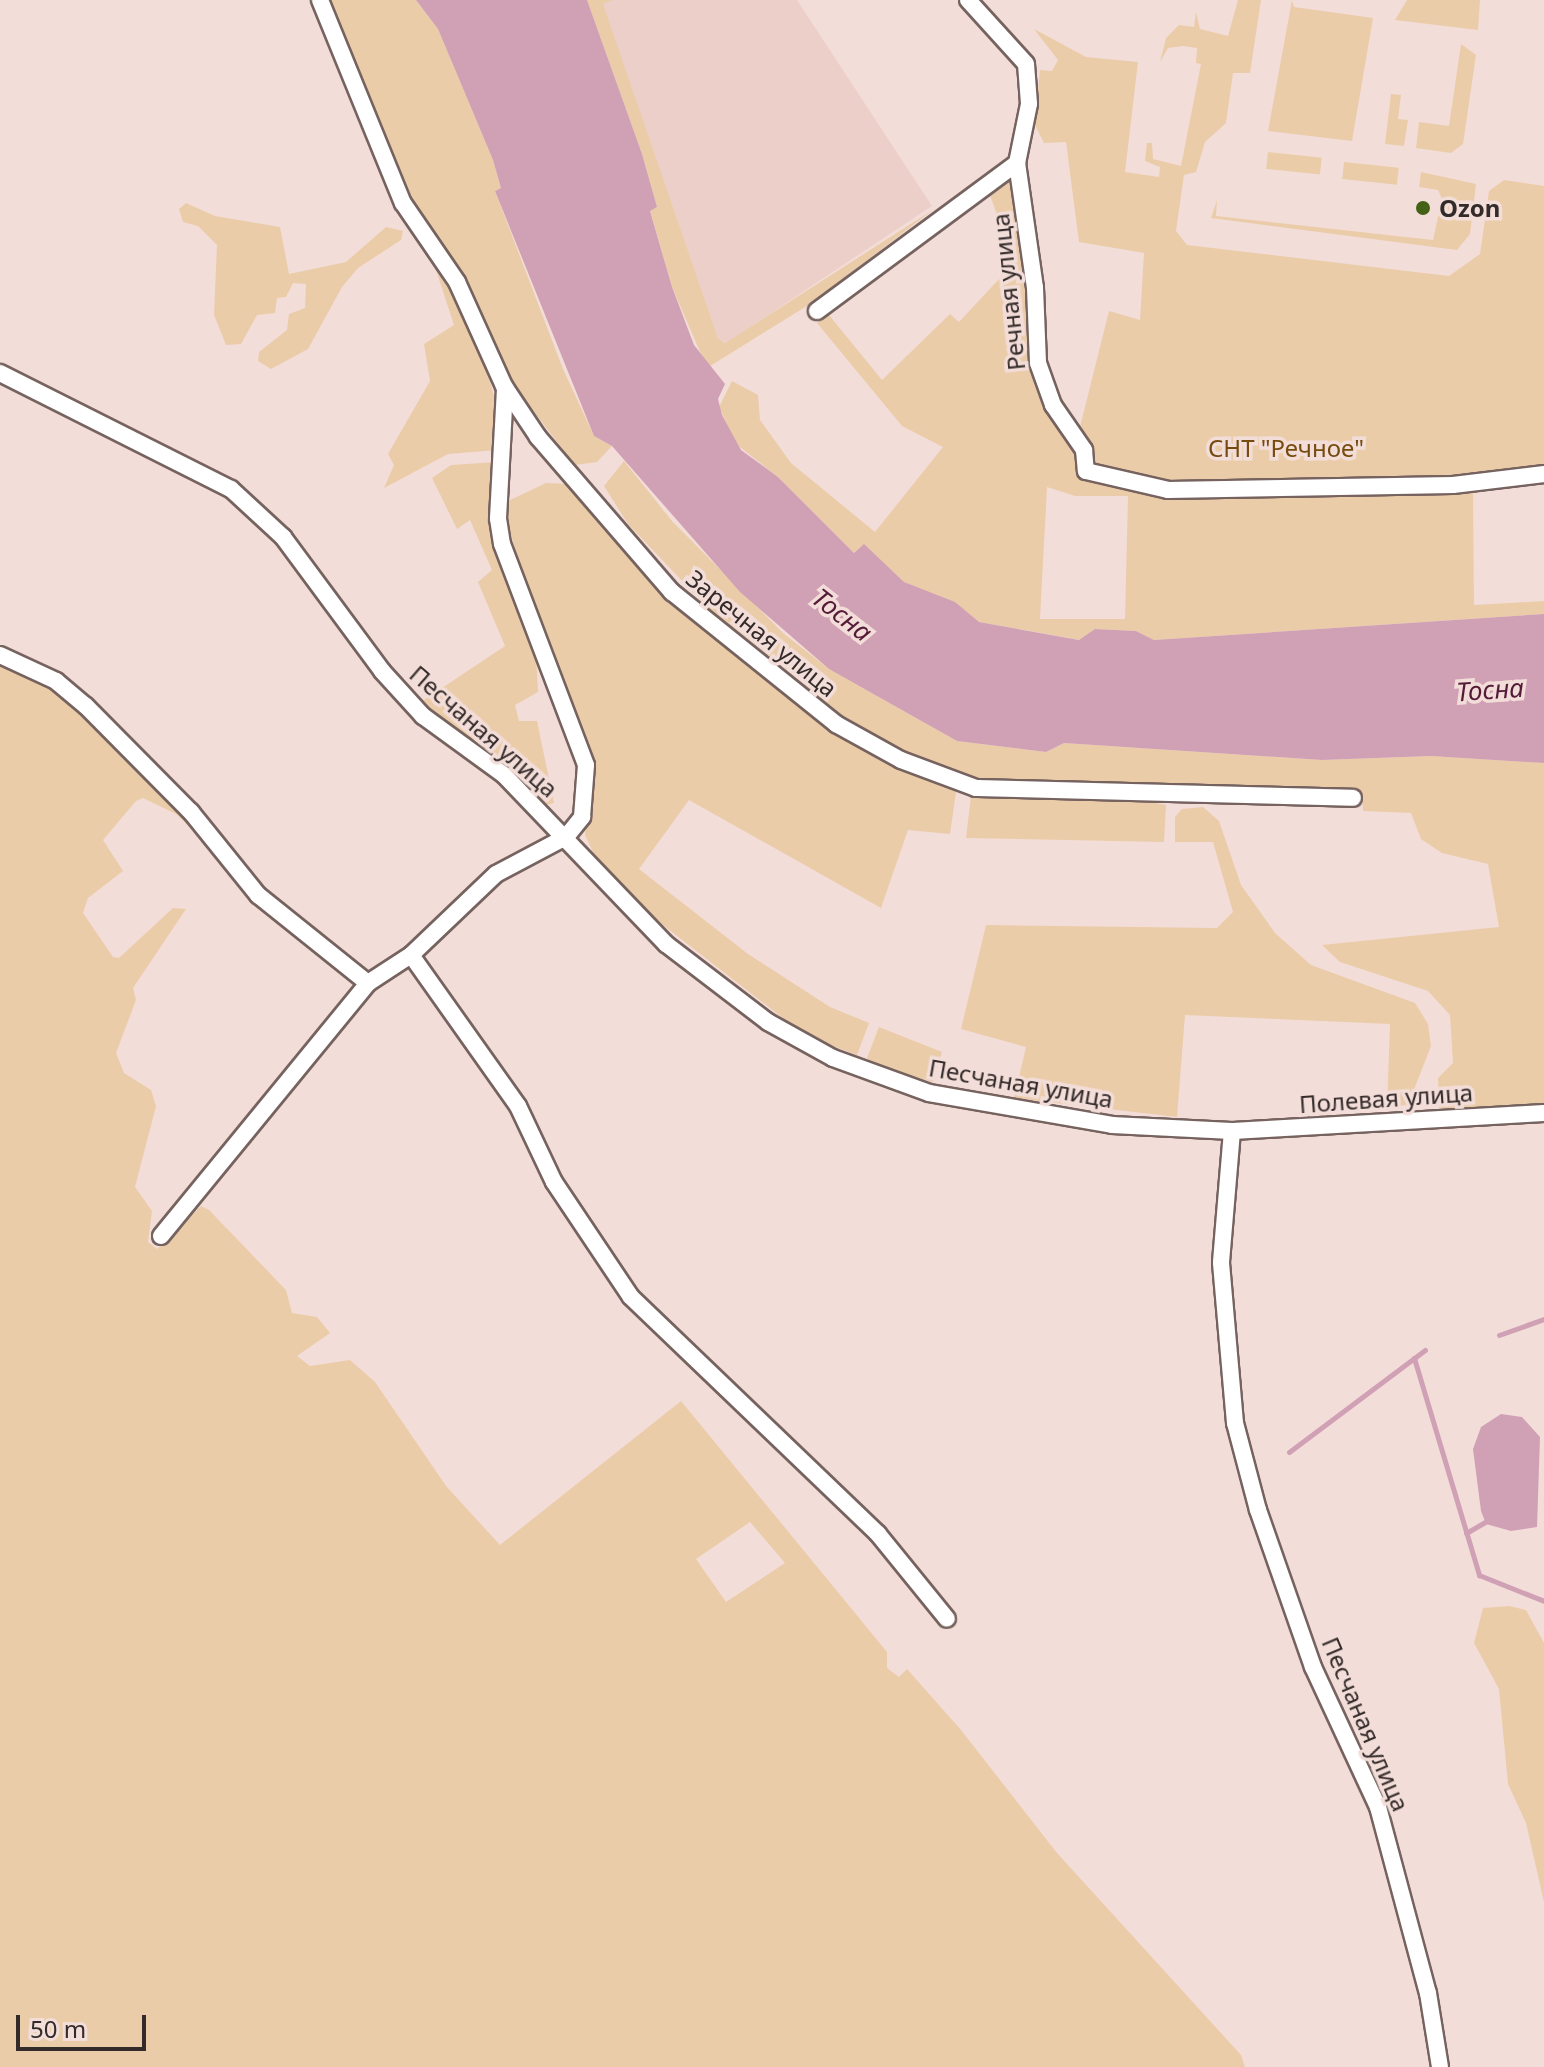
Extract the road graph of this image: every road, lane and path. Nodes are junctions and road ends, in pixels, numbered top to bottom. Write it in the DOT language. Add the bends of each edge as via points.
graph roads {
  1 [pos="320,0"];
  2 [pos="968,0"];
  3 [pos="1017,163"];
  4 [pos="817,311"];
  5 [pos="0,373"];
  6 [pos="504,386"];
  7 [pos="1544,474"];
  8 [pos="0,655"];
  9 [pos="1353,798"];
  10 [pos="566,837"];
  11 [pos="411,955"];
  12 [pos="368,983"];
  13 [pos="1544,1113"];
  14 [pos="1232,1131"];
  15 [pos="161,1236"];
  16 [pos="947,1619"];
  17 [pos="1440,2067"];
  1 -- 6 [label="street, Заречная улица" via="403,203 457,282"];
  2 -- 3 [label="street" via="1026,64 1029,104"];
  3 -- 4 [label="street"];
  3 -- 7 [label="street, Речная улица" via="1041,380 1084,450 1086,471 1168,490 1453,485"];
  5 -- 10 [label="street, Песчаная улица" via="231,489 283,537 382,671 423,716 504,775"];
  6 -- 9 [label="street, Заречная улица" via="538,437 672,592 866,743 976,788"];
  6 -- 10 [label="street" via="502,544 586,765 582,817"];
  8 -- 12 [label="street" via="56,681 86,706 191,812 258,895"];
  10 -- 11 [label="street" via="496,874"];
  10 -- 14 [label="street, Песчаная улица" via="666,944 768,1022 833,1058 929,1093 1039,1116"];
  11 -- 12 [label="street"];
  11 -- 16 [label="street" via="518,1106 554,1182 631,1297 878,1534"];
  12 -- 15 [label="street"];
  13 -- 14 [label="street, Полевая улица"];
  14 -- 17 [label="street, Песчаная улица" via="1221,1263 1235,1423 1258,1510 1313,1667 1378,1807 1428,1993"];
}
